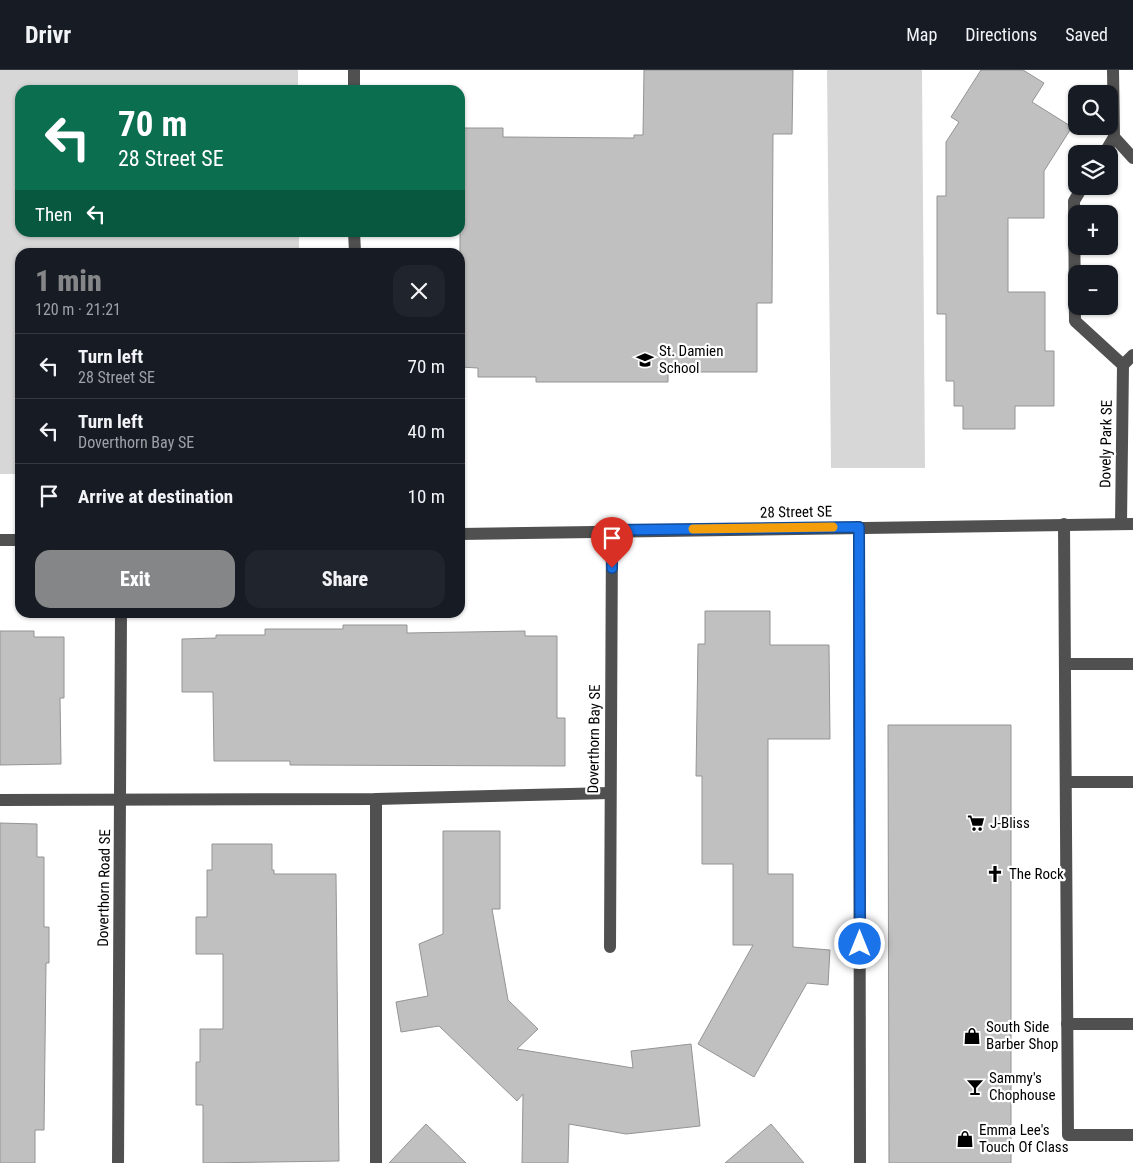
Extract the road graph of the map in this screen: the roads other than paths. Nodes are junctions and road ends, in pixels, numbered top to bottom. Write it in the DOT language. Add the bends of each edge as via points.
graph roads {
  1 [pos="354,70"];
  2 [pos="1113,70"];
  3 [pos="354,85"];
  4 [pos="1114,137"];
  5 [pos="1109,145"];
  6 [pos="1133,158"];
  7 [pos="1078,195"];
  8 [pos="1133,355"];
  9 [pos="1123,365"];
  10 [pos="1064,524"];
  11 [pos="1127,524"];
  12 [pos="859,527"];
  13 [pos="612,530"];
  14 [pos="465,534"];
  15 [pos="0,540"];
  16 [pos="15,540"];
  17 [pos="121,618"];
  18 [pos="1065,664"];
  19 [pos="1133,664"];
  20 [pos="1066,782"];
  21 [pos="1133,782"];
  22 [pos="610,793"];
  23 [pos="122,799"];
  24 [pos="376,799"];
  25 [pos="0,800"];
  26 [pos="610,947"];
  27 [pos="1067,1024"];
  28 [pos="1133,1024"];
  29 [pos="1133,1136"];
  30 [pos="118,1163"];
  31 [pos="376,1163"];
  32 [pos="860,1163"];
  1 -- 3 [label="street"];
  2 -- 4 [label="street"];
  4 -- 5 [label="street"];
  4 -- 6 [label="street"];
  7 -- 9 [label="street" via="1074,201 1075,320"];
  8 -- 9 [label="street"];
  9 -- 11 [label="street, Dovely Park SE"];
  10 -- 11 [label="street, 28 Street SE"];
  10 -- 12 [label="street, 28 Street SE"];
  10 -- 18 [label="street"];
  12 -- 13 [label="street, 28 Street SE"];
  12 -- 32 [label="street"];
  13 -- 14 [label="street, 28 Street SE"];
  13 -- 22 [label="street, Doverthorn Bay SE"];
  15 -- 16 [label="street"];
  17 -- 23 [label="street, Doverthorn Road SE"];
  18 -- 19 [label="street"];
  18 -- 20 [label="street"];
  20 -- 21 [label="street"];
  20 -- 27 [label="street"];
  22 -- 24 [label="street"];
  22 -- 26 [label="street, Doverthorn Bay SE"];
  23 -- 24 [label="street"];
  23 -- 25 [label="street"];
  23 -- 30 [label="street, Doverthorn Road SE"];
  24 -- 31 [label="street"];
  27 -- 28 [label="street"];
  27 -- 29 [label="street" via="1068,1134"];
}
